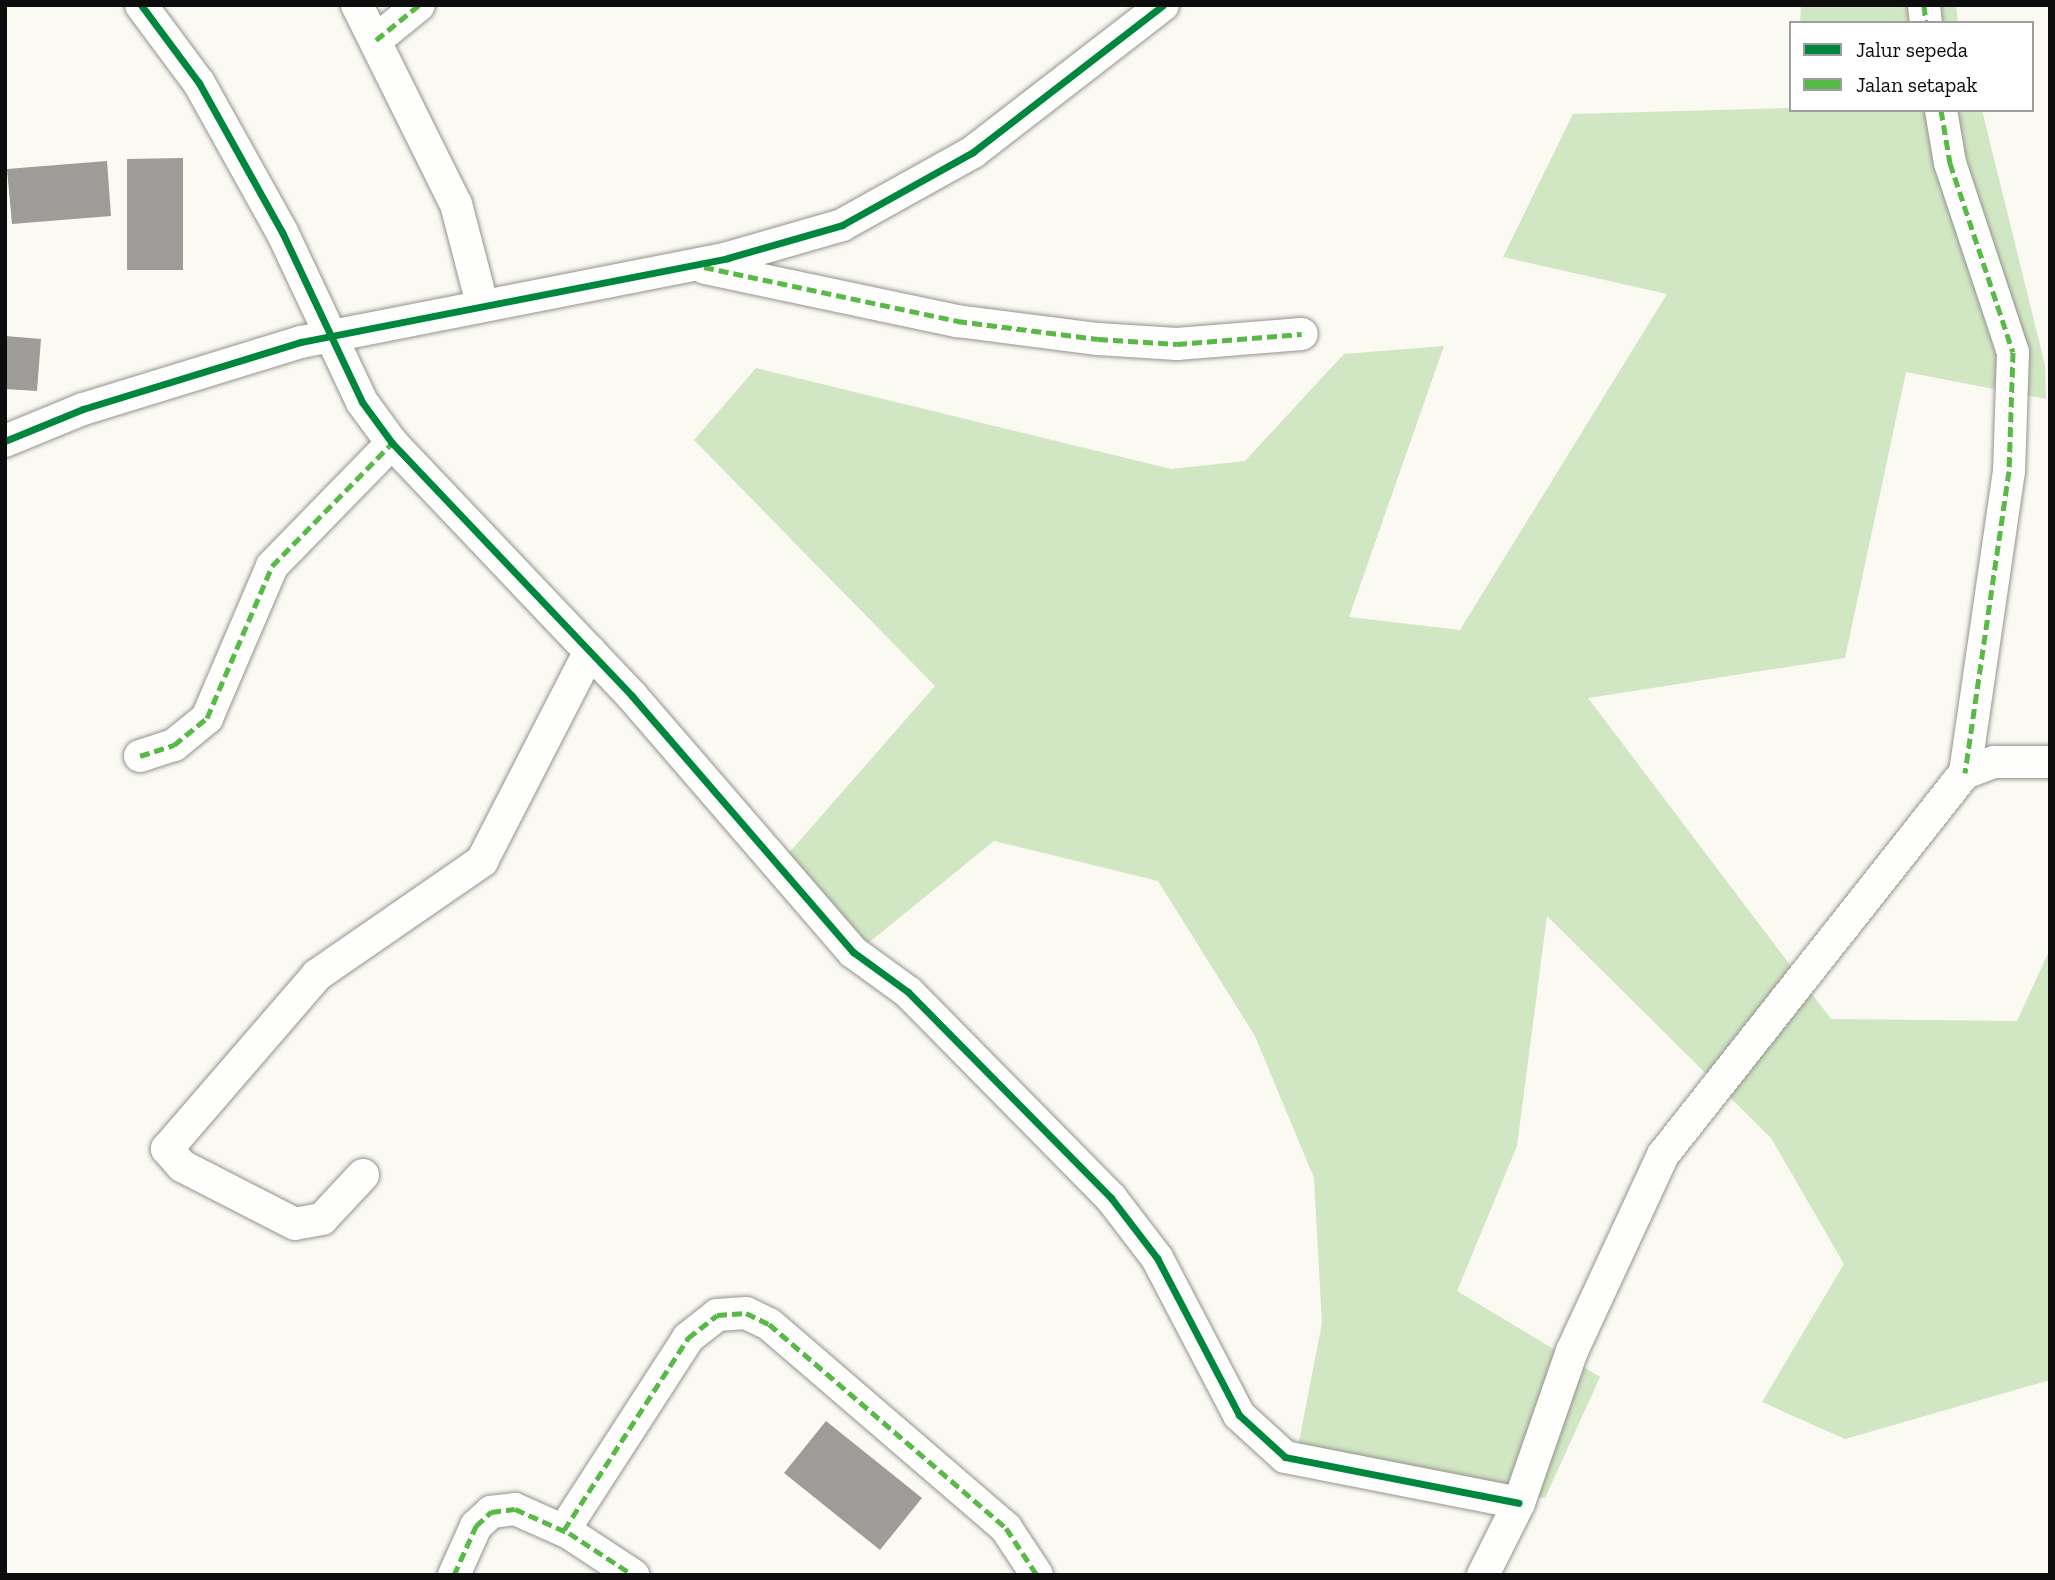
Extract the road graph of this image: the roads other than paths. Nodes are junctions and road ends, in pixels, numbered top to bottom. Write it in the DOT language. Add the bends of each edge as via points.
graph roads {
  1 [pos="141,5"];
  2 [pos="357,5"];
  3 [pos="419,5"];
  4 [pos="1163,5"];
  5 [pos="376,40"];
  6 [pos="1941,112"];
  7 [pos="694,265"];
  8 [pos="482,304"];
  9 [pos="1302,334"];
  10 [pos="328,336"];
  11 [pos="5,441"];
  12 [pos="392,443"];
  13 [pos="590,651"];
  14 [pos="140,756"];
  15 [pos="2050,762"];
  16 [pos="1965,774"];
  17 [pos="363,1175"];
  18 [pos="1520,1503"];
  19 [pos="564,1530"];
  20 [pos="454,1575"];
  21 [pos="633,1575"];
  22 [pos="1037,1575"];
  23 [pos="1483,1575"];
  1 -- 10 [label="street" via="199,83 282,232"];
  2 -- 5 [label="street"];
  3 -- 5 [label="street"];
  4 -- 7 [label="street" via="973,152 886,201 792,242"];
  5 -- 8 [label="street" via="456,204"];
  6 -- 16 [label="street" via="1950,163 2013,352 2009,471"];
  7 -- 8 [label="street"];
  7 -- 9 [label="street" via="957,321 1098,339 1177,344"];
  8 -- 10 [label="street"];
  10 -- 11 [label="street" via="83,409"];
  10 -- 12 [label="street"];
  12 -- 13 [label="street"];
  12 -- 14 [label="street" via="272,566 207,718 174,745"];
  13 -- 17 [label="street" via="482,861 317,975 167,1149 182,1166 295,1224 322,1219"];
  13 -- 18 [label="street" via="853,952 908,992 1111,1198 1157,1258 1239,1415 1265,1441 1298,1460"];
  15 -- 16 [label="street" via="1994,762"];
  16 -- 18 [label="street" via="1663,1156 1572,1351"];
  18 -- 23 [label="street"];
  19 -- 20 [label="street" via="515,1509 491,1512 476,1526"];
  19 -- 21 [label="street"];
  19 -- 22 [label="street" via="688,1338 717,1315 746,1313 769,1324 1006,1528"];
}
